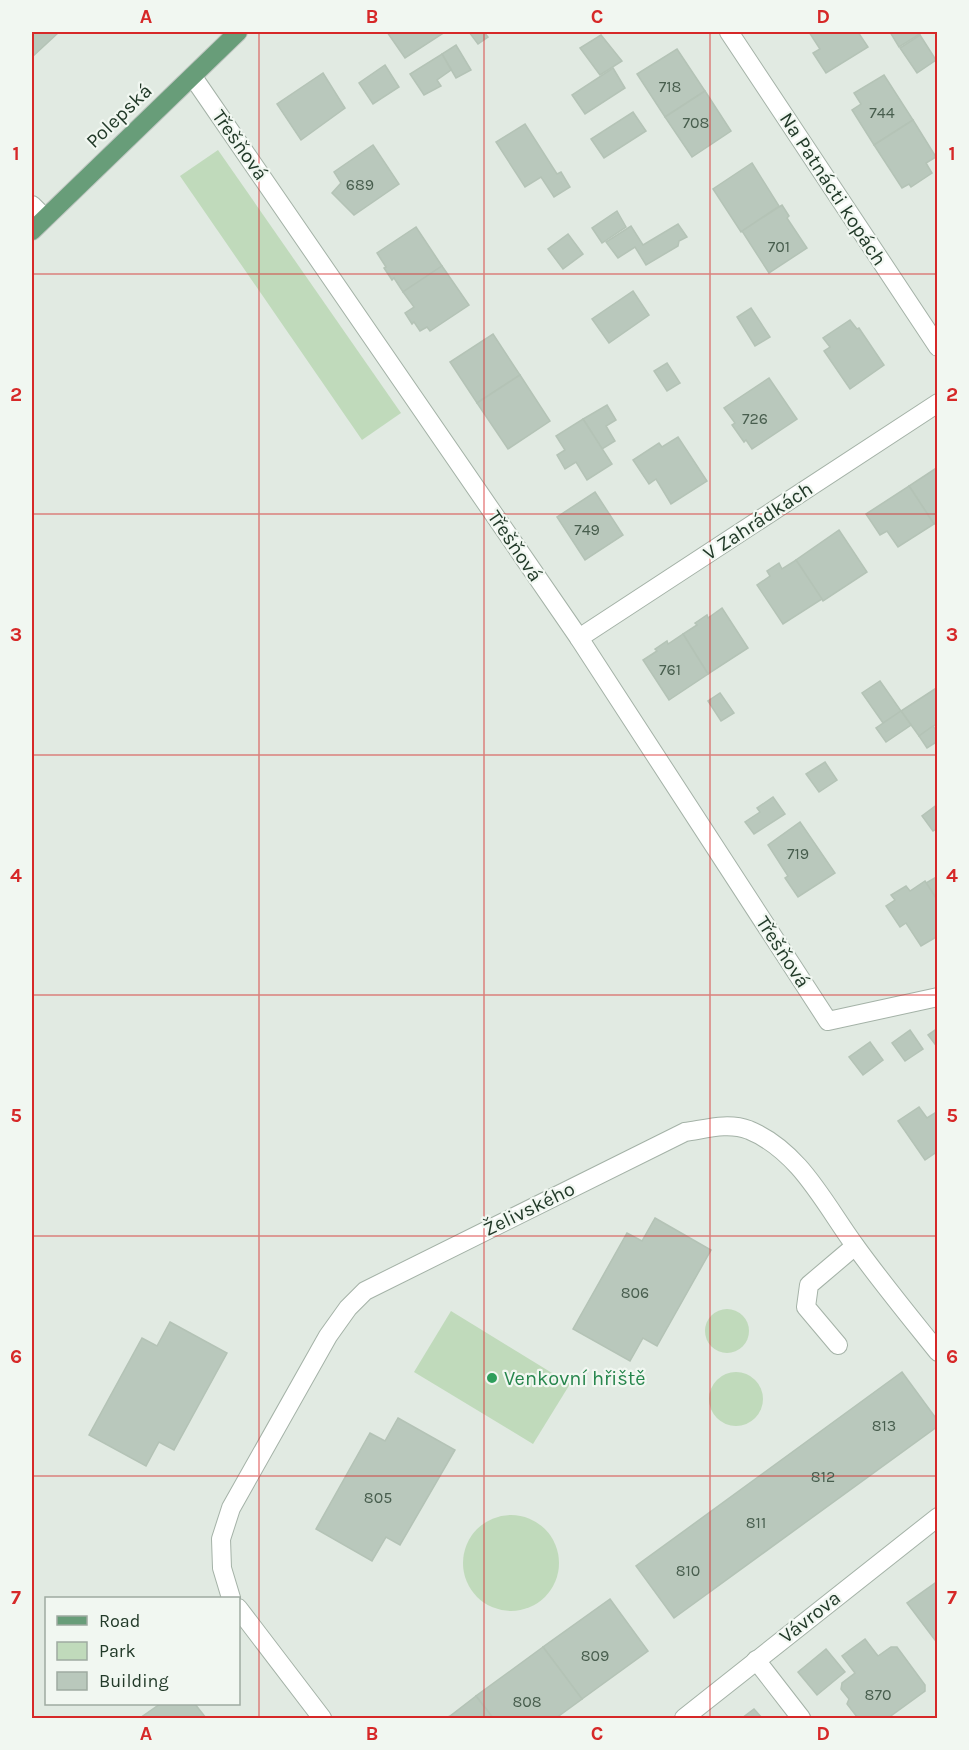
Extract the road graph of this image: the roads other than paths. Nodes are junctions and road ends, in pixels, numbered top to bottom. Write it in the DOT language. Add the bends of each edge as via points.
graph roads {
  1 [pos="238,32"];
  2 [pos="729,32"];
  3 [pos="193,77"];
  4 [pos="32,205"];
  5 [pos="38,225"];
  6 [pos="938,347"];
  7 [pos="938,403"];
  8 [pos="579,638"];
  9 [pos="938,997"];
  10 [pos="855,1246"];
  11 [pos="838,1346"];
  12 [pos="938,1352"];
  13 [pos="938,1517"];
  14 [pos="230,1597"];
  15 [pos="240,1611"];
  16 [pos="756,1660"];
  17 [pos="322,1719"];
  18 [pos="684,1719"];
  19 [pos="801,1719"];
  1 -- 3 [label="main road, Polepská"];
  2 -- 6 [label="street, Na Patnácti kopách"];
  3 -- 5 [label="main road, Polepská"];
  3 -- 8 [label="street, Třešňová"];
  4 -- 5 [label="street"];
  7 -- 8 [label="street, V Zahrádkách"];
  8 -- 9 [label="street, Třešňová" via="828,1021"];
  10 -- 11 [label="street" via="808,1285 806,1307"];
  10 -- 12 [label="street, Želivského"];
  10 -- 14 [label="street, Želivského" via="810,1180 785,1153 747,1130 722,1126 685,1132 365,1291 328,1336 231,1508 221,1539 222,1568"];
  13 -- 16 [label="street, Vávrova"];
  15 -- 17 [label="street"];
  16 -- 18 [label="street, Vávrova"];
  16 -- 19 [label="street"];
}
